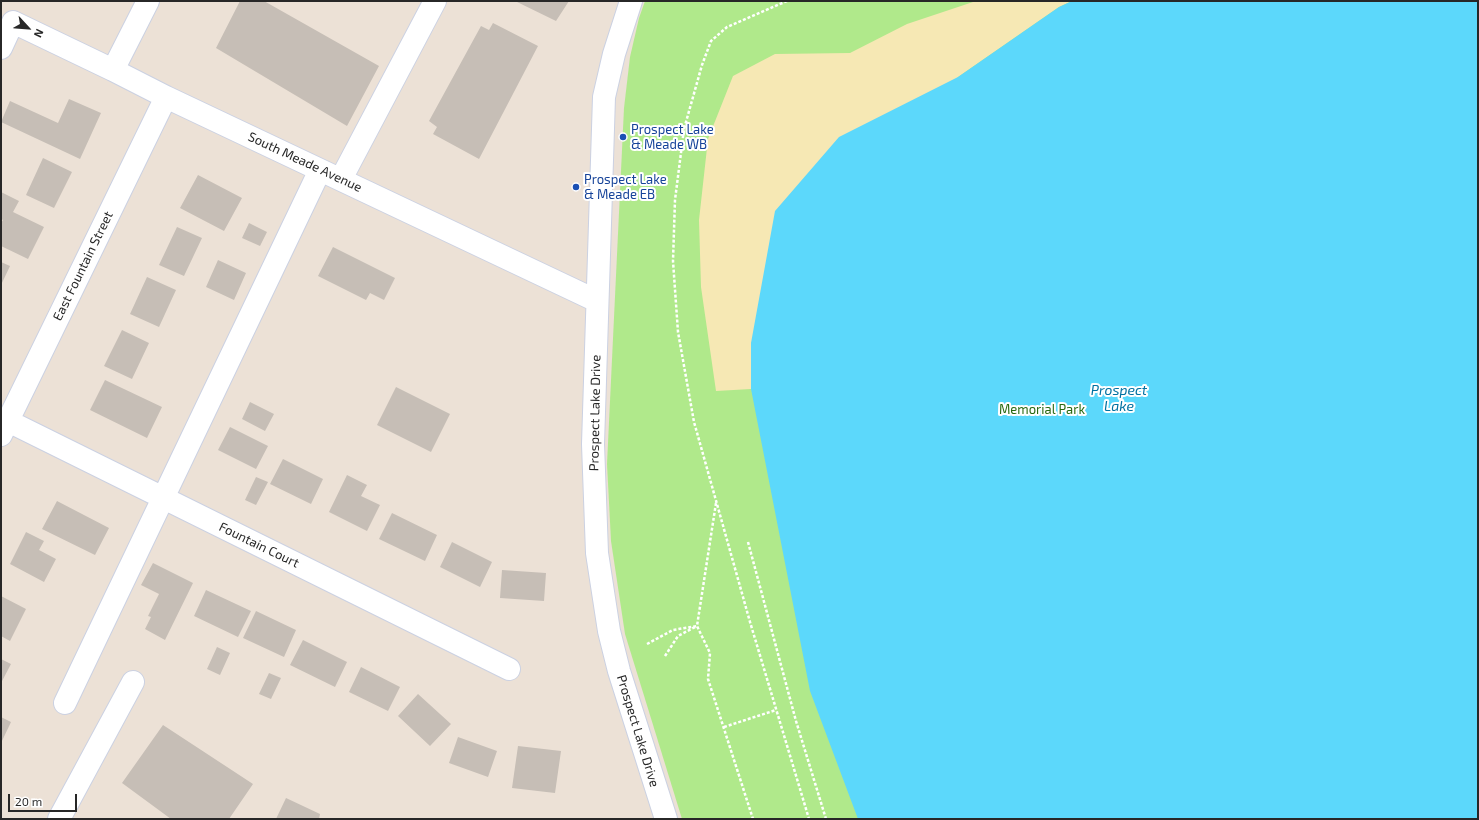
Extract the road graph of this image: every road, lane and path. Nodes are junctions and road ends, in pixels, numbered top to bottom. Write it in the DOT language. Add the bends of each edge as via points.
graph roads {
  1 [pos="148,1"];
  2 [pos="435,1"];
  3 [pos="631,1"];
  4 [pos="786,1"];
  5 [pos="1,48"];
  6 [pos="113,70"];
  7 [pos="166,97"];
  8 [pos="320,170"];
  9 [pos="341,179"];
  10 [pos="597,301"];
  11 [pos="4,428"];
  12 [pos="164,497"];
  13 [pos="716,501"];
  14 [pos="748,542"];
  15 [pos="697,626"];
  16 [pos="647,644"];
  17 [pos="665,656"];
  18 [pos="509,669"];
  19 [pos="134,682"];
  20 [pos="65,703"];
  21 [pos="776,710"];
  22 [pos="724,727"];
  23 [pos="59,819"];
  24 [pos="666,819"];
  25 [pos="753,819"];
  26 [pos="809,819"];
  27 [pos="826,819"];
  1 -- 6 [label="street"];
  2 -- 9 [label="street"];
  3 -- 10 [label="street, Prospect Lake Drive" via="614,54 604,97"];
  4 -- 13 [label="path" via="727,27 711,41 684,129 675,200 673,261 678,332 694,422"];
  5 -- 6 [label="street, South Meade Avenue" via="13,22"];
  6 -- 7 [label="street, South Meade Avenue"];
  7 -- 8 [label="street, South Meade Avenue"];
  7 -- 11 [label="street, East Fountain Street"];
  8 -- 9 [label="street, South Meade Avenue"];
  8 -- 12 [label="street"];
  9 -- 10 [label="street, South Meade Avenue"];
  10 -- 24 [label="street, Prospect Lake Drive" via="593,444 596,553 609,631"];
  11 -- 12 [label="street, Fountain Court"];
  12 -- 18 [label="street, Fountain Court"];
  12 -- 20 [label="street"];
  13 -- 15 [label="path"];
  13 -- 21 [label="path"];
  14 -- 27 [label="path" via="796,720"];
  15 -- 16 [label="path" via="673,630"];
  15 -- 17 [label="path" via="678,636"];
  15 -- 22 [label="path" via="710,654 708,679"];
  19 -- 23 [label="street"];
  21 -- 22 [label="path"];
  21 -- 26 [label="path"];
  22 -- 25 [label="path"];
}
